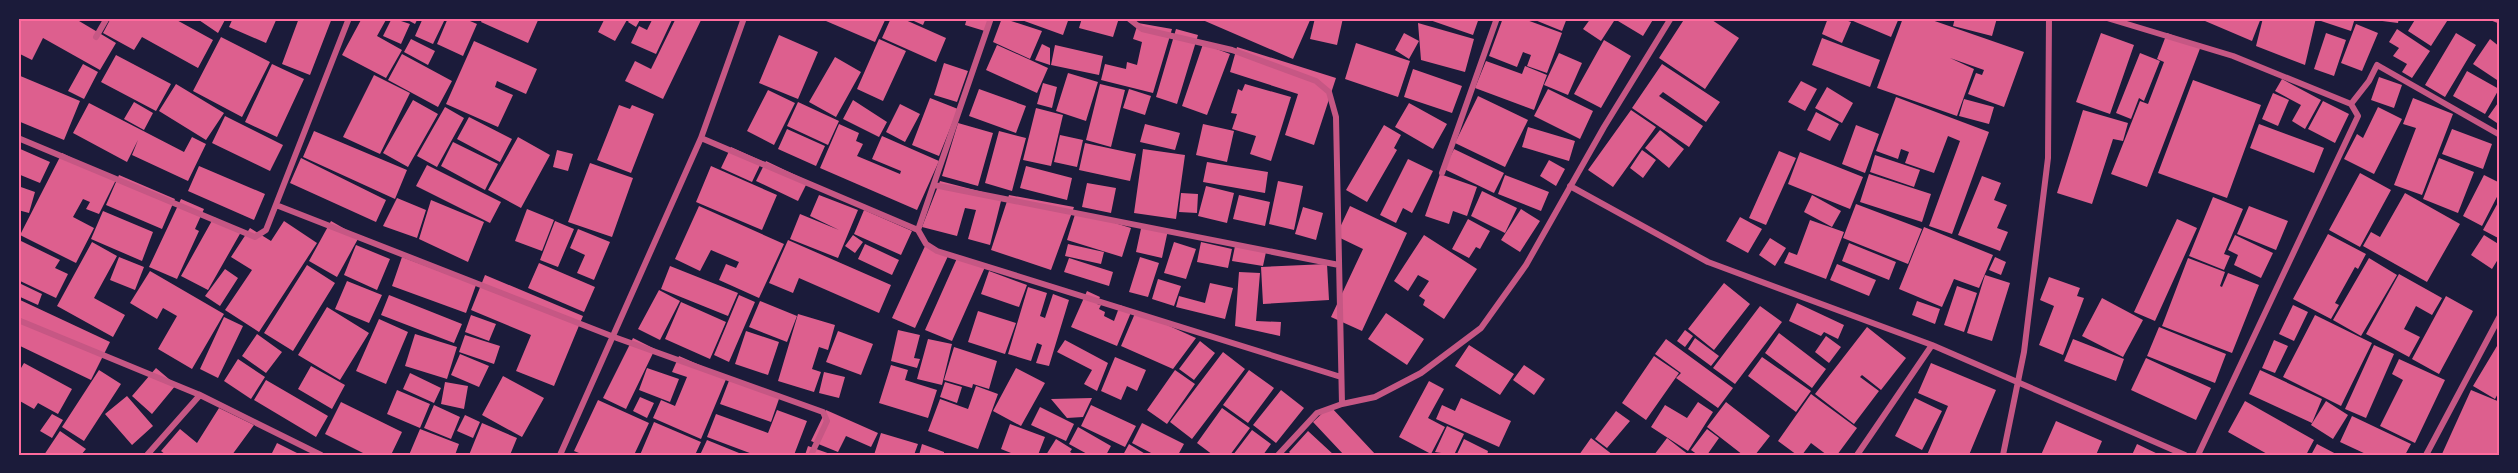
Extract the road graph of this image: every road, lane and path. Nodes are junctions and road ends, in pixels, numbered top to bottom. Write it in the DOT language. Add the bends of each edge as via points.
graph roads {
  1 [pos="107,18"];
  2 [pos="349,18"];
  3 [pos="744,18"];
  4 [pos="992,18"];
  5 [pos="1128,18"];
  6 [pos="1497,18"];
  7 [pos="1671,18"];
  8 [pos="2049,18"];
  9 [pos="2107,18"];
  10 [pos="96,37"];
  11 [pos="2351,104"];
  12 [pos="2500,135"];
  13 [pos="18,138"];
  14 [pos="701,138"];
  15 [pos="1442,172"];
  16 [pos="934,185"];
  17 [pos="1570,186"];
  18 [pos="276,206"];
  19 [pos="918,230"];
  20 [pos="1339,265"];
  21 [pos="2500,316"];
  22 [pos="18,320"];
  23 [pos="614,337"];
  24 [pos="1932,345"];
  25 [pos="1341,377"];
  26 [pos="2018,384"];
  27 [pos="200,395"];
  28 [pos="1342,404"];
  29 [pos="147,455"];
  30 [pos="321,455"];
  31 [pos="560,455"];
  32 [pos="812,455"];
  33 [pos="1278,455"];
  34 [pos="1857,455"];
  35 [pos="2003,455"];
  36 [pos="2184,455"];
  37 [pos="2198,455"];
  38 [pos="2426,455"];
  1 -- 10 [label="street"];
  2 -- 18 [label="street"];
  3 -- 14 [label="street"];
  4 -- 16 [label="street"];
  5 -- 20 [label="street" via="1142,29 1232,50 1316,81 1329,92 1336,117"];
  6 -- 15 [label="street"];
  7 -- 17 [label="street"];
  8 -- 26 [label="street" via="2048,158"];
  9 -- 11 [label="street" via="2233,56"];
  11 -- 12 [label="street" via="2377,64"];
  11 -- 37 [label="street" via="2358,117 2352,133"];
  13 -- 18 [label="street" via="255,237 266,230"];
  14 -- 19 [label="street"];
  14 -- 23 [label="street"];
  16 -- 19 [label="street"];
  16 -- 20 [label="street"];
  17 -- 24 [label="street" via="1708,262"];
  17 -- 28 [label="street" via="1526,265 1481,328 1421,373 1376,397"];
  18 -- 23 [label="street"];
  19 -- 25 [label="street" via="926,244 937,251"];
  20 -- 25 [label="street"];
  21 -- 38 [label="street"];
  22 -- 27 [label="street"];
  23 -- 31 [label="street"];
  23 -- 32 [label="street" via="823,412 827,420"];
  24 -- 26 [label="street"];
  24 -- 34 [label="street"];
  25 -- 28 [label="street"];
  26 -- 35 [label="street"];
  26 -- 36 [label="street"];
  27 -- 29 [label="street"];
  27 -- 30 [label="street"];
  28 -- 33 [label="street" via="1317,413"];
}
